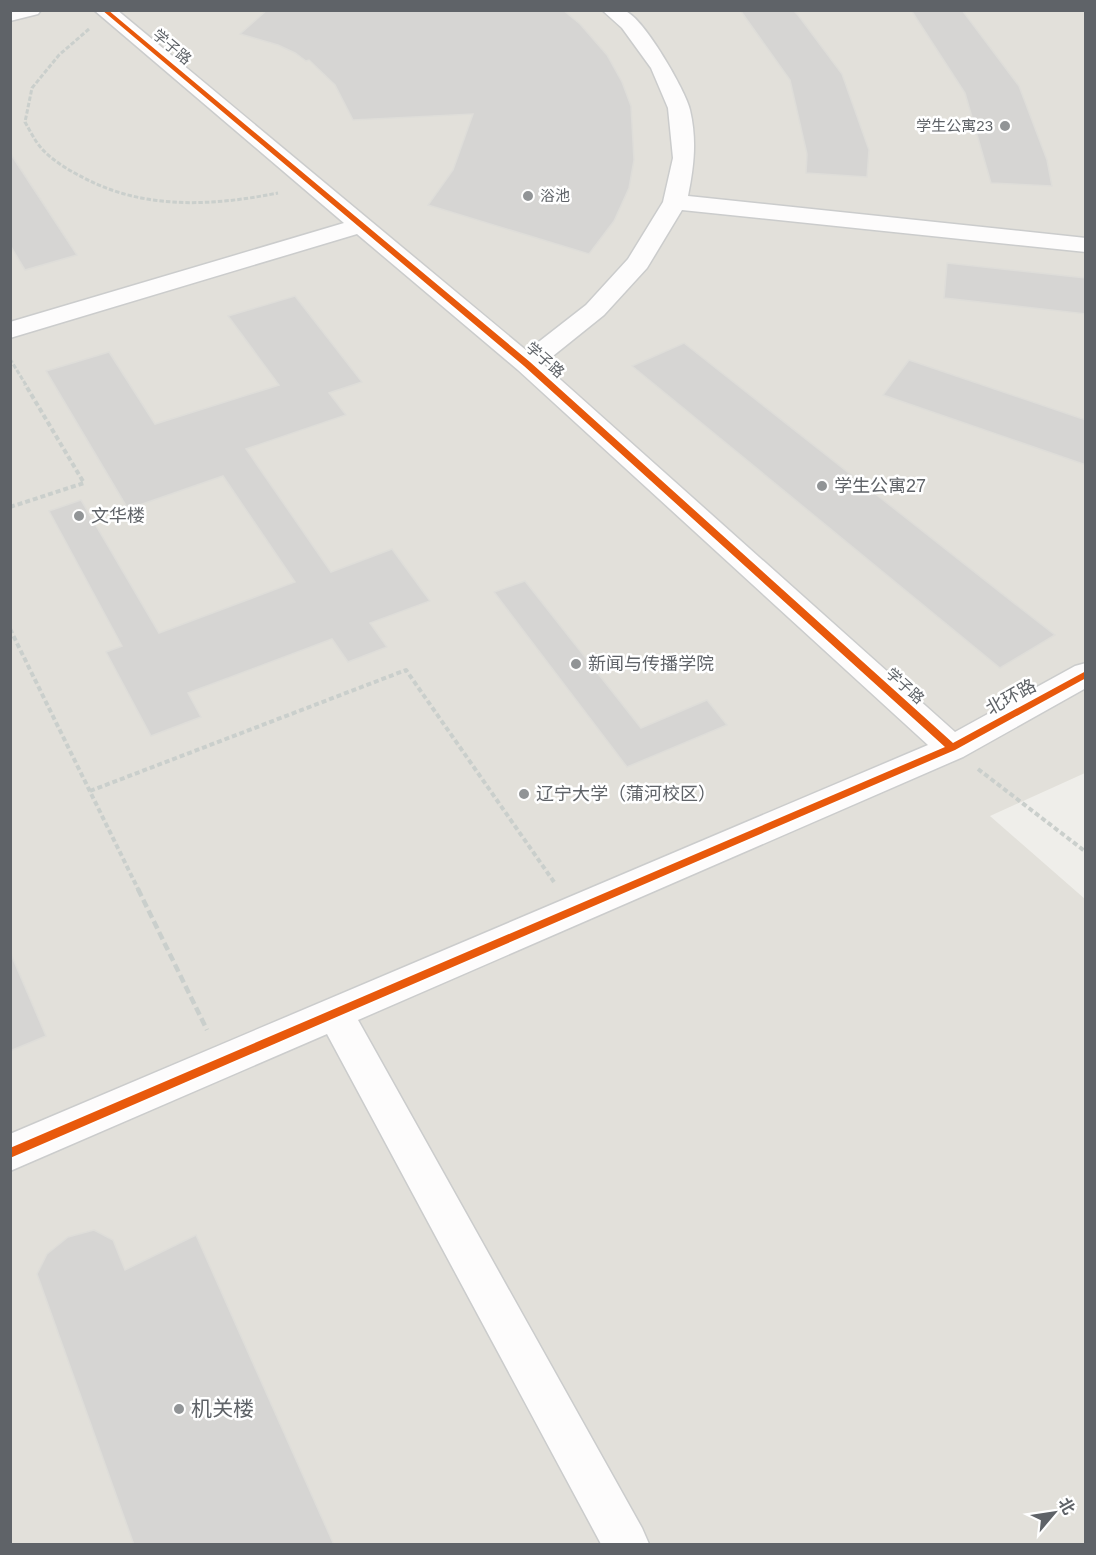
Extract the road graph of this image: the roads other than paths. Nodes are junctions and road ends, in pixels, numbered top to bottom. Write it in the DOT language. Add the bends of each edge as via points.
graph roads {
  1 [pos="31,10"];
  2 [pos="612,10"];
  3 [pos="10,15"];
  4 [pos="110,15"];
  5 [pos="675,202"];
  6 [pos="361,225"];
  7 [pos="1086,245"];
  8 [pos="10,330"];
  9 [pos="527,364"];
  10 [pos="1086,674"];
  11 [pos="952,748"];
  12 [pos="335,1014"];
  13 [pos="10,1153"];
  14 [pos="626,1545"];
  1 -- 3 [label="street"];
  2 -- 5 [label="street" via="629,24 661,68 679,108 684,159"];
  4 -- 6 [label="street, 学子路"];
  5 -- 7 [label="street"];
  5 -- 9 [label="street" via="638,263 595,310"];
  6 -- 8 [label="street"];
  6 -- 9 [label="street, 学子路"];
  9 -- 11 [label="street, 学子路"];
  10 -- 11 [label="street, 北环路"];
  11 -- 12 [label="street, 北环路"];
  12 -- 13 [label="street, 北环路"];
  12 -- 14 [label="street"];
}
